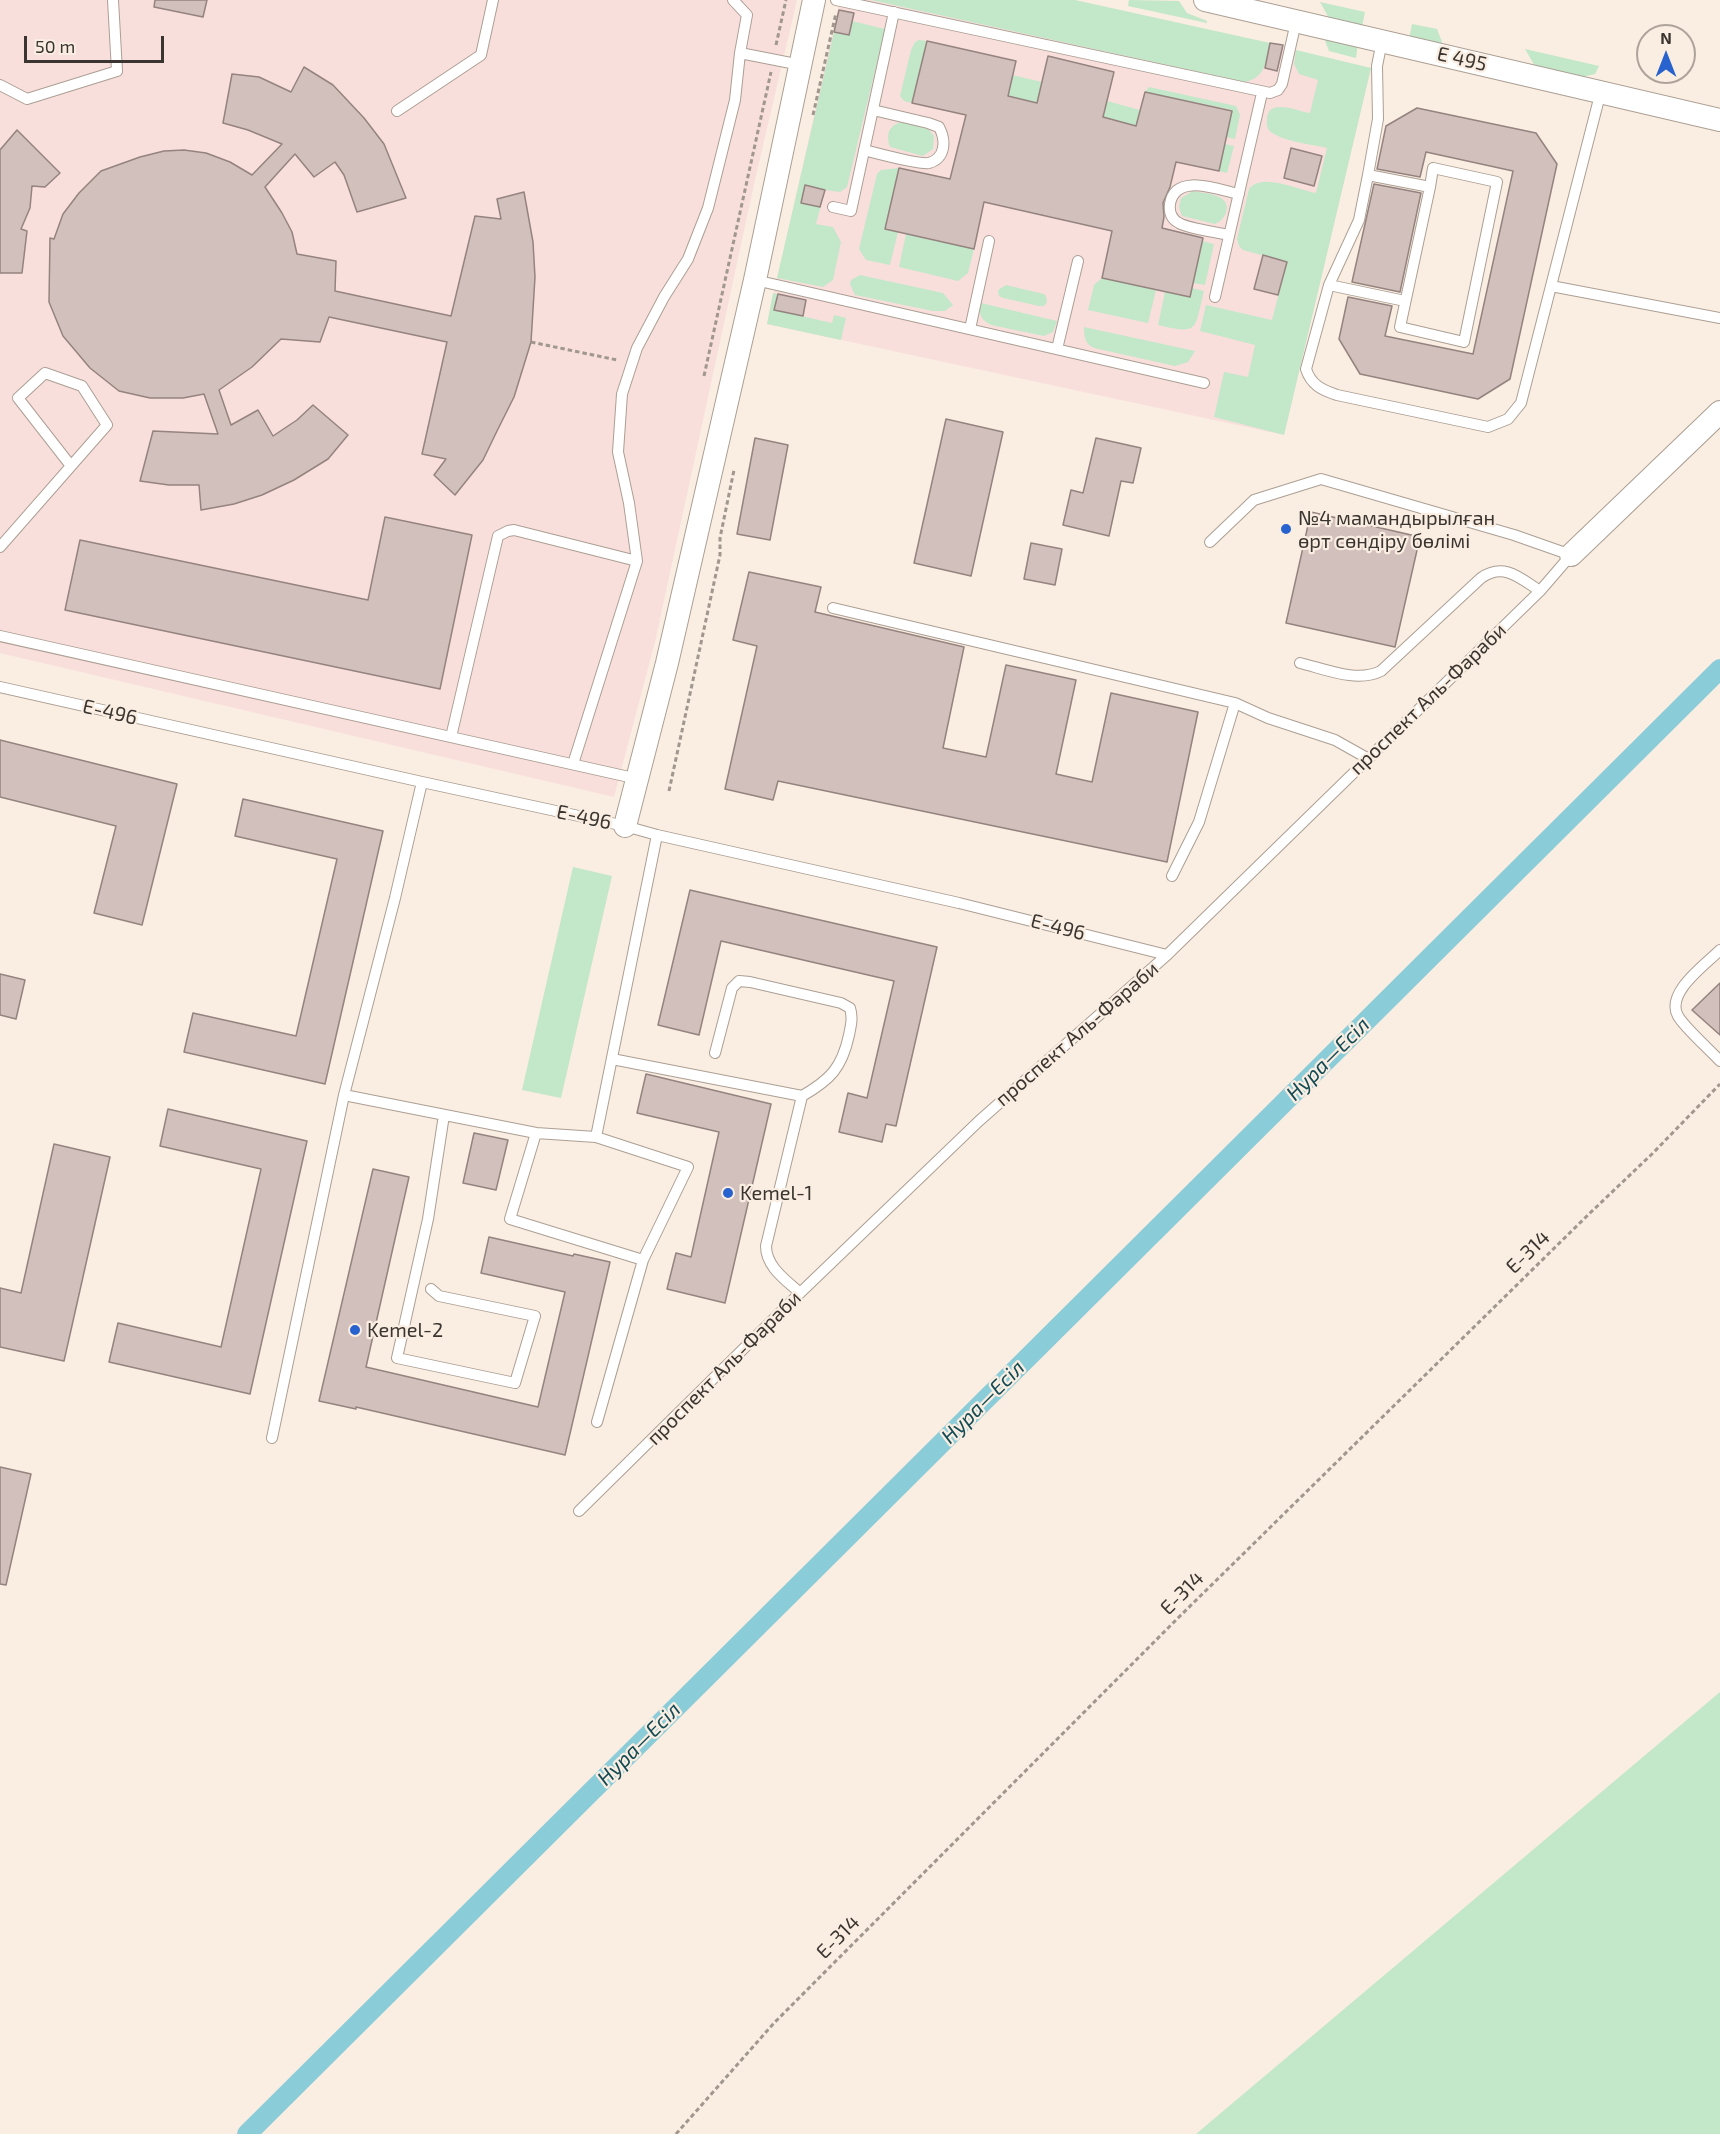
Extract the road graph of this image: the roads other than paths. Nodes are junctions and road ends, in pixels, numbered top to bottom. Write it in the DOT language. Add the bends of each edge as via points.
graph roads {
  1 [pos="113,0"];
  2 [pos="493,0"];
  3 [pos="733,0"];
  4 [pos="814,0"];
  5 [pos="838,0"];
  6 [pos="1205,0"];
  7 [pos="894,12"];
  8 [pos="1296,21"];
  9 [pos="1382,41"];
  10 [pos="740,53"];
  11 [pos="801,65"];
  12 [pos="0,86"];
  13 [pos="1601,91"];
  14 [pos="1262,93"];
  15 [pos="873,110"];
  16 [pos="397,111"];
  17 [pos="1720,120"];
  18 [pos="864,150"];
  19 [pos="1368,175"];
  20 [pos="1430,187"];
  21 [pos="1239,194"];
  22 [pos="833,207"];
  23 [pos="1229,235"];
  24 [pos="989,242"];
  25 [pos="1078,261"];
  26 [pos="755,280"];
  27 [pos="1329,285"];
  28 [pos="1551,286"];
  29 [pos="1215,297"];
  30 [pos="1406,301"];
  31 [pos="1720,318"];
  32 [pos="970,329"];
  33 [pos="1057,349"];
  34 [pos="1204,383"];
  35 [pos="1720,412"];
  36 [pos="70,466"];
  37 [pos="1210,542"];
  38 [pos="0,547"];
  39 [pos="1571,555"];
  40 [pos="637,561"];
  41 [pos="1540,591"];
  42 [pos="833,608"];
  43 [pos="0,636"];
  44 [pos="1300,663"];
  45 [pos="0,687"];
  46 [pos="1236,703"];
  47 [pos="451,737"];
  48 [pos="1367,758"];
  49 [pos="573,764"];
  50 [pos="638,779"];
  51 [pos="422,782"];
  52 [pos="625,825"];
  53 [pos="657,835"];
  54 [pos="1172,876"];
  55 [pos="1720,950"];
  56 [pos="1167,955"];
  57 [pos="715,1053"];
  58 [pos="612,1059"];
  59 [pos="1720,1061"];
  60 [pos="344,1095"];
  61 [pos="802,1096"];
  62 [pos="444,1115"];
  63 [pos="536,1133"];
  64 [pos="596,1137"];
  65 [pos="643,1260"];
  66 [pos="431,1289"];
  67 [pos="800,1293"];
  68 [pos="597,1422"];
  69 [pos="272,1438"];
  70 [pos="579,1511"];
  1 -- 12 [label="lane" via="117,71 27,99"];
  2 -- 16 [label="lane" via="481,55"];
  3 -- 10 [label="lane" via="747,15"];
  4 -- 11 [label="street"];
  5 -- 7 [label="lane"];
  6 -- 8 [label="street, E 495"];
  7 -- 14 [label="lane"];
  7 -- 15 [label="lane"];
  8 -- 9 [label="street, E 495"];
  8 -- 14 [label="lane" via="1282,84 1278,90"];
  9 -- 13 [label="street, E 495"];
  9 -- 19 [label="lane" via="1377,66 1378,119"];
  10 -- 11 [label="lane"];
  10 -- 40 [label="lane" via="735,100 708,208 688,259 637,348 622,394 618,452"];
  11 -- 26 [label="street"];
  13 -- 17 [label="street, E 495"];
  13 -- 28 [label="lane"];
  14 -- 21 [label="lane"];
  15 -- 18 [label="lane"];
  15 -- 18 [label="lane" via="939,127 944,147 938,158 928,163"];
  18 -- 22 [label="lane" via="851,211"];
  19 -- 20 [label="lane"];
  19 -- 27 [label="lane" via="1359,220"];
  20 -- 30 [label="lane"];
  20 -- 30 [label="lane" via="1433,168 1497,182 1464,342 1400,327"];
  21 -- 23 [label="lane"];
  21 -- 23 [label="lane" via="1194,184 1179,188 1171,198 1169,211 1179,224"];
  23 -- 29 [label="lane"];
  24 -- 32 [label="lane"];
  25 -- 33 [label="lane"];
  26 -- 32 [label="lane"];
  26 -- 50 [label="street"];
  27 -- 28 [label="lane" via="1306,369 1315,385 1337,395 1488,427 1508,419 1521,403"];
  27 -- 30 [label="lane"];
  28 -- 31 [label="lane"];
  32 -- 33 [label="lane"];
  33 -- 34 [label="lane"];
  35 -- 39 [label="street"];
  36 -- 36 [label="lane" via="107,425 82,386 45,373 18,398"];
  36 -- 38 [label="lane"];
  37 -- 39 [label="lane" via="1254,500 1321,479"];
  39 -- 41 [label="lane, проспект Аль-Фараби"];
  40 -- 47 [label="lane" via="514,530 498,536"];
  40 -- 49 [label="lane"];
  41 -- 44 [label="lane" via="1510,572 1490,572 1371,676"];
  41 -- 48 [label="lane, проспект Аль-Фараби"];
  42 -- 46 [label="lane"];
  43 -- 47 [label="lane"];
  45 -- 51 [label="lane, E-496"];
  46 -- 48 [label="lane" via="1335,740"];
  46 -- 54 [label="lane" via="1199,822"];
  47 -- 49 [label="lane"];
  48 -- 56 [label="lane, проспект Аль-Фараби"];
  49 -- 50 [label="lane"];
  50 -- 52 [label="street"];
  51 -- 52 [label="lane, E-496"];
  51 -- 60 [label="lane"];
  52 -- 53 [label="lane, E-496"];
  53 -- 56 [label="lane, E-496"];
  53 -- 58 [label="lane"];
  55 -- 59 [label="lane" via="1681,987 1675,1002 1678,1016"];
  56 -- 67 [label="lane, проспект Аль-Фараби" via="979,1121"];
  57 -- 61 [label="lane" via="732,988 739,981 841,1003 850,1008 852,1016 845,1056 824,1083"];
  58 -- 61 [label="lane"];
  58 -- 64 [label="lane"];
  60 -- 62 [label="lane"];
  60 -- 69 [label="lane"];
  61 -- 67 [label="lane" via="766,1246 770,1263"];
  62 -- 63 [label="lane"];
  62 -- 66 [label="lane" via="428,1219 397,1358 515,1383 535,1316 440,1296"];
  63 -- 64 [label="lane"];
  63 -- 65 [label="lane" via="510,1219"];
  64 -- 65 [label="lane" via="688,1167"];
  65 -- 68 [label="lane"];
  67 -- 70 [label="lane, проспект Аль-Фараби"];
}
